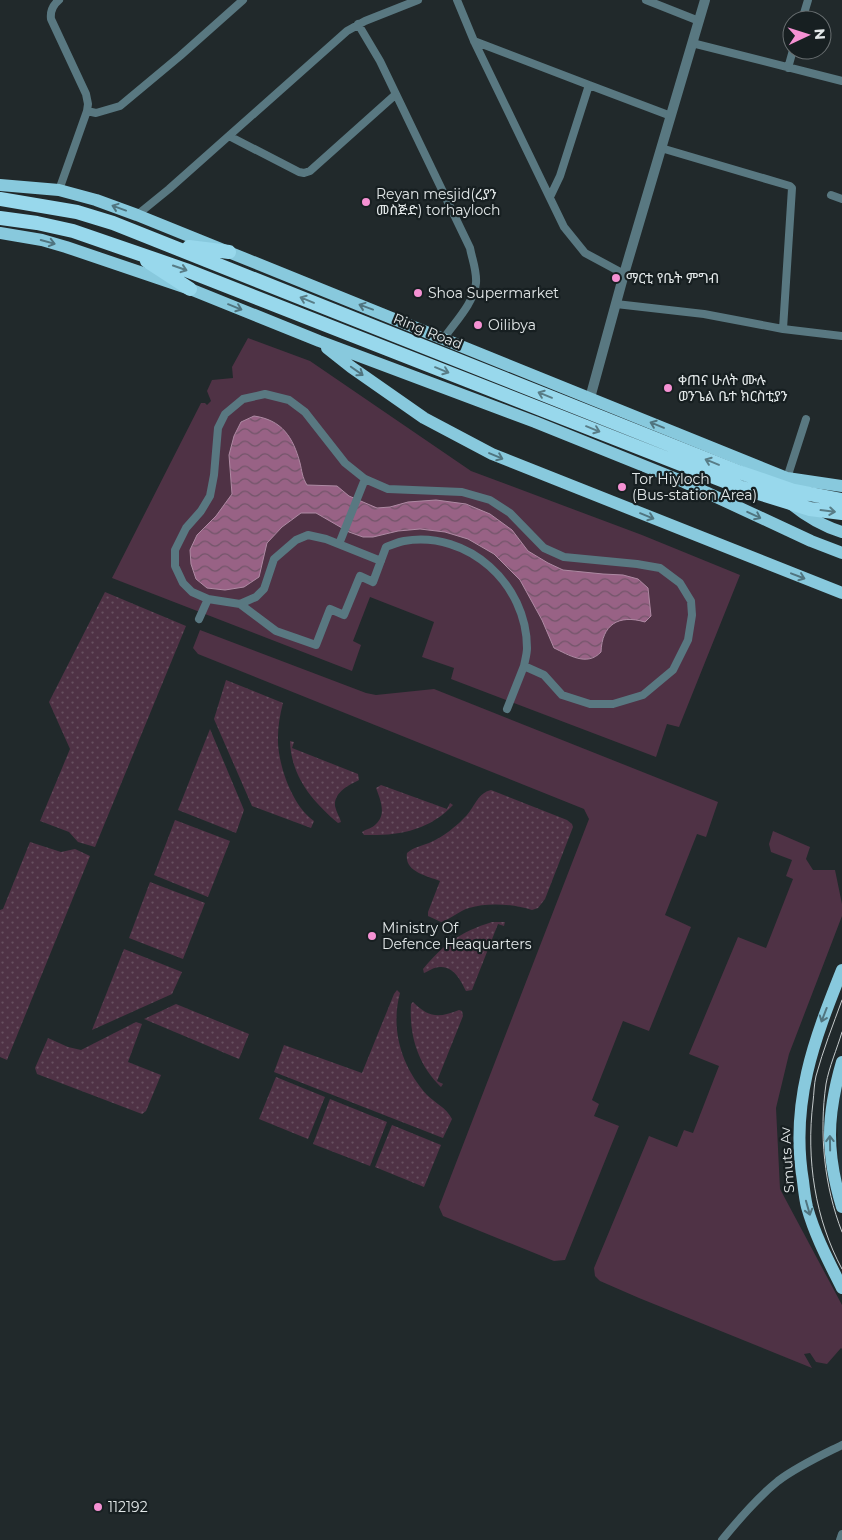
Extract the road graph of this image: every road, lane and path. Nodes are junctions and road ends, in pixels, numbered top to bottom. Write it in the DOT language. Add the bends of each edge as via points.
graph roads {
  1 [pos="59,0"];
  2 [pos="243,0"];
  3 [pos="418,0"];
  4 [pos="457,0"];
  5 [pos="646,0"];
  6 [pos="705,0"];
  7 [pos="699,21"];
  8 [pos="358,24"];
  9 [pos="474,41"];
  10 [pos="692,44"];
  11 [pos="790,60"];
  12 [pos="788,68"];
  13 [pos="842,80"];
  14 [pos="589,85"];
  15 [pos="396,95"];
  16 [pos="87,111"];
  17 [pos="671,116"];
  18 [pos="229,136"];
  19 [pos="661,148"];
  20 [pos="0,184"];
  21 [pos="59,190"];
  22 [pos="832,195"];
  23 [pos="550,197"];
  24 [pos="0,199"];
  25 [pos="842,199"];
  26 [pos="137,214"];
  27 [pos="0,218"];
  28 [pos="0,233"];
  29 [pos="168,244"];
  30 [pos="134,252"];
  31 [pos="228,252"];
  32 [pos="624,274"];
  33 [pos="190,289"];
  34 [pos="616,304"];
  35 [pos="782,329"];
  36 [pos="842,336"];
  37 [pos="444,338"];
  38 [pos="319,341"];
  39 [pos="590,398"];
  40 [pos="806,419"];
  41 [pos="751,464"];
  42 [pos="787,478"];
  43 [pos="365,479"];
  44 [pos="842,486"];
  45 [pos="842,500"];
  46 [pos="842,513"];
  47 [pos="842,532"];
  48 [pos="339,544"];
  49 [pos="842,553"];
  50 [pos="381,561"];
  51 [pos="842,593"];
  52 [pos="208,599"];
  53 [pos="240,604"];
  54 [pos="199,619"];
  55 [pos="524,666"];
  56 [pos="507,709"];
  57 [pos="842,970"];
  58 [pos="842,1062"];
  59 [pos="842,1207"];
  60 [pos="842,1288"];
  61 [pos="842,1444"];
  62 [pos="842,1534"];
  63 [pos="722,1540"];
  64 [pos="840,1540"];
  1 -- 16 [label="street" via="50,13 51,19 86,94"];
  2 -- 16 [label="street" via="120,106 96,113"];
  3 -- 8 [label="street"];
  4 -- 9 [label="street"];
  5 -- 7 [label="street"];
  6 -- 7 [label="street"];
  7 -- 10 [label="street"];
  8 -- 15 [label="street"];
  8 -- 18 [label="street"];
  9 -- 14 [label="street"];
  9 -- 23 [label="street"];
  10 -- 12 [label="street"];
  10 -- 17 [label="street"];
  11 -- 12 [label="street"];
  12 -- 13 [label="street"];
  14 -- 17 [label="street"];
  14 -- 23 [label="street" via="560,176"];
  15 -- 18 [label="street" via="304,173"];
  15 -- 37 [label="street" via="470,248 475,271 472,298"];
  16 -- 21 [label="street"];
  17 -- 19 [label="street"];
  18 -- 26 [label="street"];
  19 -- 32 [label="street"];
  19 -- 35 [label="street" via="792,188"];
  20 -- 21 [label="main road"];
  26 -- 21 [label="main road, one-way"];
  22 -- 25 [label="street"];
  23 -- 32 [label="street" via="564,227 585,252"];
  24 -- 29 [label="highway, Ring Road" via="77,212"];
  26 -- 31 [label="main road"];
  27 -- 30 [label="highway" via="73,231"];
  28 -- 33 [label="main road, one-way" via="66,247"];
  29 -- 31 [label="highway"];
  45 -- 29 [label="highway, Ring Road, one-way" via="794,491 745,475"];
  30 -- 33 [label="highway"];
  30 -- 46 [label="highway, one-way" via="742,488 801,507"];
  37 -- 31 [label="main road, one-way"];
  32 -- 34 [label="street"];
  33 -- 38 [label="main road, one-way"];
  34 -- 35 [label="street" via="704,314"];
  34 -- 39 [label="street"];
  35 -- 36 [label="street"];
  37 -- 39 [label="main road"];
  38 -- 49 [label="main road, one-way" via="684,482"];
  38 -- 51 [label="main road, one-way" via="424,418 492,454"];
  41 -- 39 [label="main road, one-way"];
  40 -- 42 [label="street"];
  41 -- 42 [label="main road"];
  41 -- 47 [label="main road" via="777,493 804,514"];
  42 -- 44 [label="main road"];
  43 -- 48 [label="street"];
  43 -- 52 [label="street" via="345,462 305,412 289,400 265,394 243,399 225,414 218,428 210,496 186,528 175,550 175,566 183,583 192,592"];
  43 -- 55 [label="street" via="388,489 462,492 490,500 510,513 544,548 564,557 660,568 680,583 691,602 688,640 673,670 643,695 613,704 590,704 562,695 544,675"];
  48 -- 50 [label="street"];
  48 -- 53 [label="street" via="308,535 296,540 274,559 264,589 256,597"];
  50 -- 53 [label="street" via="373,582 360,576 344,615 330,610 316,645 276,631"];
  50 -- 55 [label="street" via="386,547 422,540 447,543 489,564 515,600 524,624 527,648"];
  52 -- 53 [label="street"];
  52 -- 54 [label="street"];
  55 -- 56 [label="street"];
  57 -- 60 [label="main road, Smuts Av, one-way" via="821,1022 807,1071 798,1131 807,1206"];
  59 -- 58 [label="main road, one-way" via="833,1177 829,1145 831,1106"];
  61 -- 63 [label="street" via="778,1482 754,1502"];
  62 -- 64 [label="street"];
}
